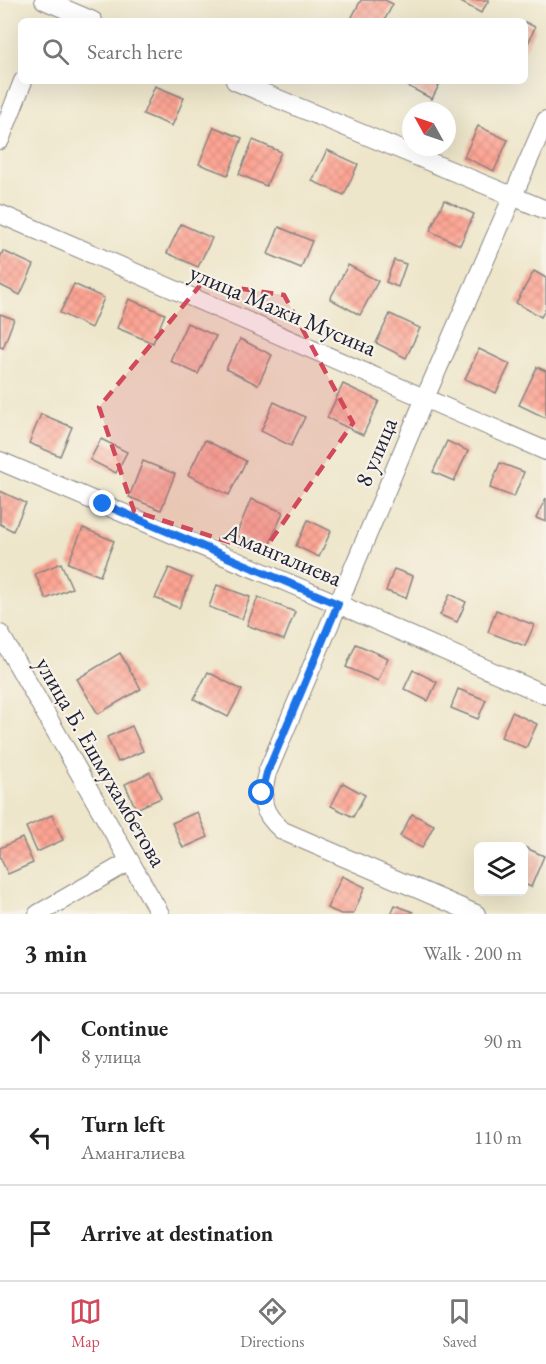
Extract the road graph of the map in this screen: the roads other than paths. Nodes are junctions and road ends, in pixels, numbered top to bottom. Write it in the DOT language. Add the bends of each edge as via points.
graph roads {
  1 [pos="49,6"];
  2 [pos="84,18"];
  3 [pos="22,84"];
  4 [pos="242,84"];
  5 [pos="546,120"];
  6 [pos="0,140"];
  7 [pos="512,196"];
  8 [pos="546,210"];
  9 [pos="0,214"];
  10 [pos="425,398"];
  11 [pos="546,451"];
  12 [pos="0,461"];
  13 [pos="338,604"];
  14 [pos="1,637"];
  15 [pos="546,695"];
  16 [pos="130,861"];
  17 [pos="38,914"];
  18 [pos="160,914"];
  19 [pos="476,914"];
  1 -- 2 [label="street"];
  3 -- 6 [label="street"];
  4 -- 7 [label="street"];
  5 -- 7 [label="street, 8 улица"];
  7 -- 8 [label="street"];
  7 -- 10 [label="street, 8 улица"];
  9 -- 10 [label="street, улица Мажи Мусина"];
  10 -- 11 [label="street, улица Мажи Мусина"];
  10 -- 13 [label="street, 8 улица"];
  12 -- 13 [label="street, Амангалиева"];
  13 -- 15 [label="street, Амангалиева"];
  13 -- 19 [label="street, 8 улица" via="267,773 262,793 264,807 270,820 284,831"];
  14 -- 16 [label="street, улица Б. Ешмухамбетова"];
  16 -- 17 [label="street"];
  16 -- 18 [label="street, улица Б. Ешмухамбетова"];
}
